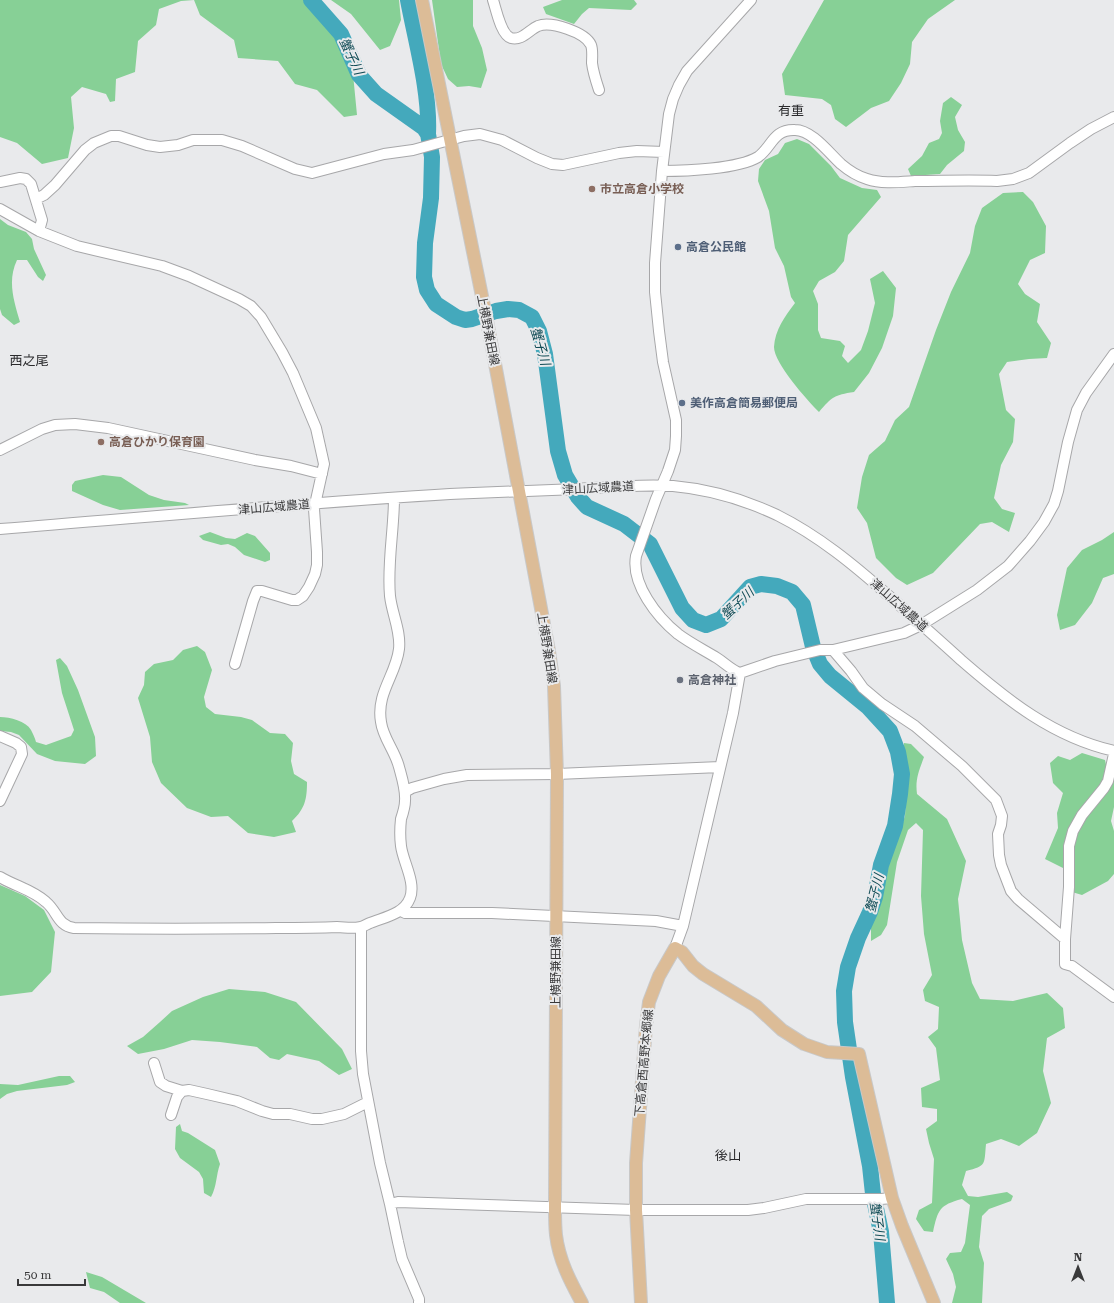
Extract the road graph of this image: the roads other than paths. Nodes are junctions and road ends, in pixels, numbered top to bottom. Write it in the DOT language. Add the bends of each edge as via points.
graph roads {
  1 [pos="422,0"];
  2 [pos="493,0"];
  3 [pos="751,0"];
  4 [pos="599,90"];
  5 [pos="1114,117"];
  6 [pos="450,140"];
  7 [pos="664,152"];
  8 [pos="662,171"];
  9 [pos="0,182"];
  10 [pos="36,198"];
  11 [pos="0,209"];
  12 [pos="39,231"];
  13 [pos="1114,354"];
  14 [pos="0,450"];
  15 [pos="322,474"];
  16 [pos="661,486"];
  17 [pos="518,490"];
  18 [pos="394,498"];
  19 [pos="315,503"];
  20 [pos="0,529"];
  21 [pos="921,624"];
  22 [pos="833,650"];
  23 [pos="235,664"];
  24 [pos="740,673"];
  25 [pos="0,736"];
  26 [pos="1114,751"];
  27 [pos="1114,754"];
  28 [pos="720,767"];
  29 [pos="557,774"];
  30 [pos="405,792"];
  31 [pos="0,801"];
  32 [pos="0,876"];
  33 [pos="400,911"];
  34 [pos="556,916"];
  35 [pos="682,926"];
  36 [pos="360,928"];
  37 [pos="1065,939"];
  38 [pos="675,948"];
  39 [pos="1114,997"];
  40 [pos="154,1063"];
  41 [pos="182,1091"];
  42 [pos="368,1102"];
  43 [pos="171,1115"];
  44 [pos="886,1199"];
  45 [pos="390,1204"];
  46 [pos="555,1206"];
  47 [pos="636,1210"];
  48 [pos="419,1303"];
  49 [pos="582,1303"];
  50 [pos="641,1303"];
  51 [pos="934,1303"];
  1 -- 6 [label="main road, 上横野兼田線"];
  2 -- 4 [label="street" via="504,33 511,38 522,37 538,26 546,25 576,32 584,37 591,45 592,65"];
  3 -- 7 [label="street" via="687,71 673,99"];
  5 -- 8 [label="street" via="1070,142 1029,173 997,181 879,182 866,179 841,164 809,135 796,130 780,133 759,156 750,161 736,165"];
  6 -- 7 [label="street" via="480,134 492,136 537,158 563,165 619,152"];
  6 -- 10 [label="street" via="312,173 295,169 222,140 201,139 160,147 111,136 85,150 55,185"];
  6 -- 17 [label="main road, 上横野兼田線"];
  7 -- 8 [label="street"];
  8 -- 16 [label="street" via="654,292 663,362 676,420 676,436 675,450"];
  9 -- 10 [label="street" via="26,179 31,184"];
  10 -- 12 [label="street" via="42,220"];
  11 -- 12 [label="street"];
  12 -- 15 [label="street" via="77,246 162,266 251,306 261,316 293,373 316,428 324,464"];
  13 -- 21 [label="street" via="1077,410 1058,491 1044,522 1008,566 977,590"];
  14 -- 15 [label="street" via="55,425 89,425"];
  15 -- 19 [label="street"];
  16 -- 17 [label="street, 津山広域農道"];
  16 -- 21 [label="street, 津山広域農道" via="687,488 726,497 774,514 797,526 825,543 858,569"];
  16 -- 24 [label="street" via="634,563 637,579 644,595 678,634"];
  17 -- 18 [label="street, 津山広域農道"];
  17 -- 29 [label="main road, 上横野兼田線" via="550,651 554,686"];
  18 -- 19 [label="street, 津山広域農道"];
  18 -- 30 [label="street" via="390,596 399,647 380,705 385,738 394,752"];
  19 -- 20 [label="street, 津山広域農道"];
  19 -- 23 [label="street" via="317,565 309,587 297,600 257,591"];
  21 -- 22 [label="street" via="904,633"];
  21 -- 26 [label="street, 津山広域農道" via="992,687 1023,710 1065,734 1096,747"];
  22 -- 24 [label="street" via="820,650"];
  22 -- 37 [label="street" via="863,688 915,726 962,766 996,800 1002,816 998,834 999,855 1011,891"];
  24 -- 28 [label="street"];
  25 -- 31 [label="street" via="21,747 22,754"];
  27 -- 37 [label="street" via="1108,781 1082,814 1069,846"];
  28 -- 29 [label="street"];
  28 -- 35 [label="street"];
  29 -- 30 [label="street" via="467,775 444,779"];
  29 -- 34 [label="main road, 上横野兼田線"];
  30 -- 33 [label="street" via="400,831 401,845 411,879 411,896"];
  32 -- 36 [label="street" via="47,902 64,925 74,928"];
  33 -- 34 [label="street"];
  33 -- 36 [label="street"];
  34 -- 35 [label="street" via="656,921"];
  34 -- 46 [label="main road, 上横野兼田線"];
  35 -- 38 [label="street"];
  36 -- 42 [label="street" via="361,1051"];
  37 -- 39 [label="street" via="1065,964 1072,966"];
  38 -- 44 [label="main road" via="703,974 756,1006 782,1030 804,1044 827,1052 859,1054"];
  38 -- 47 [label="main road, 下高倉西高野本郷線" via="659,976 649,1002 636,1157"];
  40 -- 41 [label="street" via="160,1082"];
  41 -- 42 [label="street" via="189,1090 222,1097 273,1114 290,1114 312,1119 344,1114"];
  41 -- 43 [label="street" via="177,1097"];
  42 -- 45 [label="street"];
  44 -- 47 [label="street" via="806,1200 748,1210"];
  44 -- 51 [label="main road" via="902,1226"];
  45 -- 46 [label="street" via="398,1202"];
  45 -- 48 [label="street" via="402,1259"];
  46 -- 47 [label="street"];
  46 -- 49 [label="main road, 上横野兼田線" via="556,1235 562,1259"];
  47 -- 50 [label="main road, 下高倉西高野本郷線"];
}
